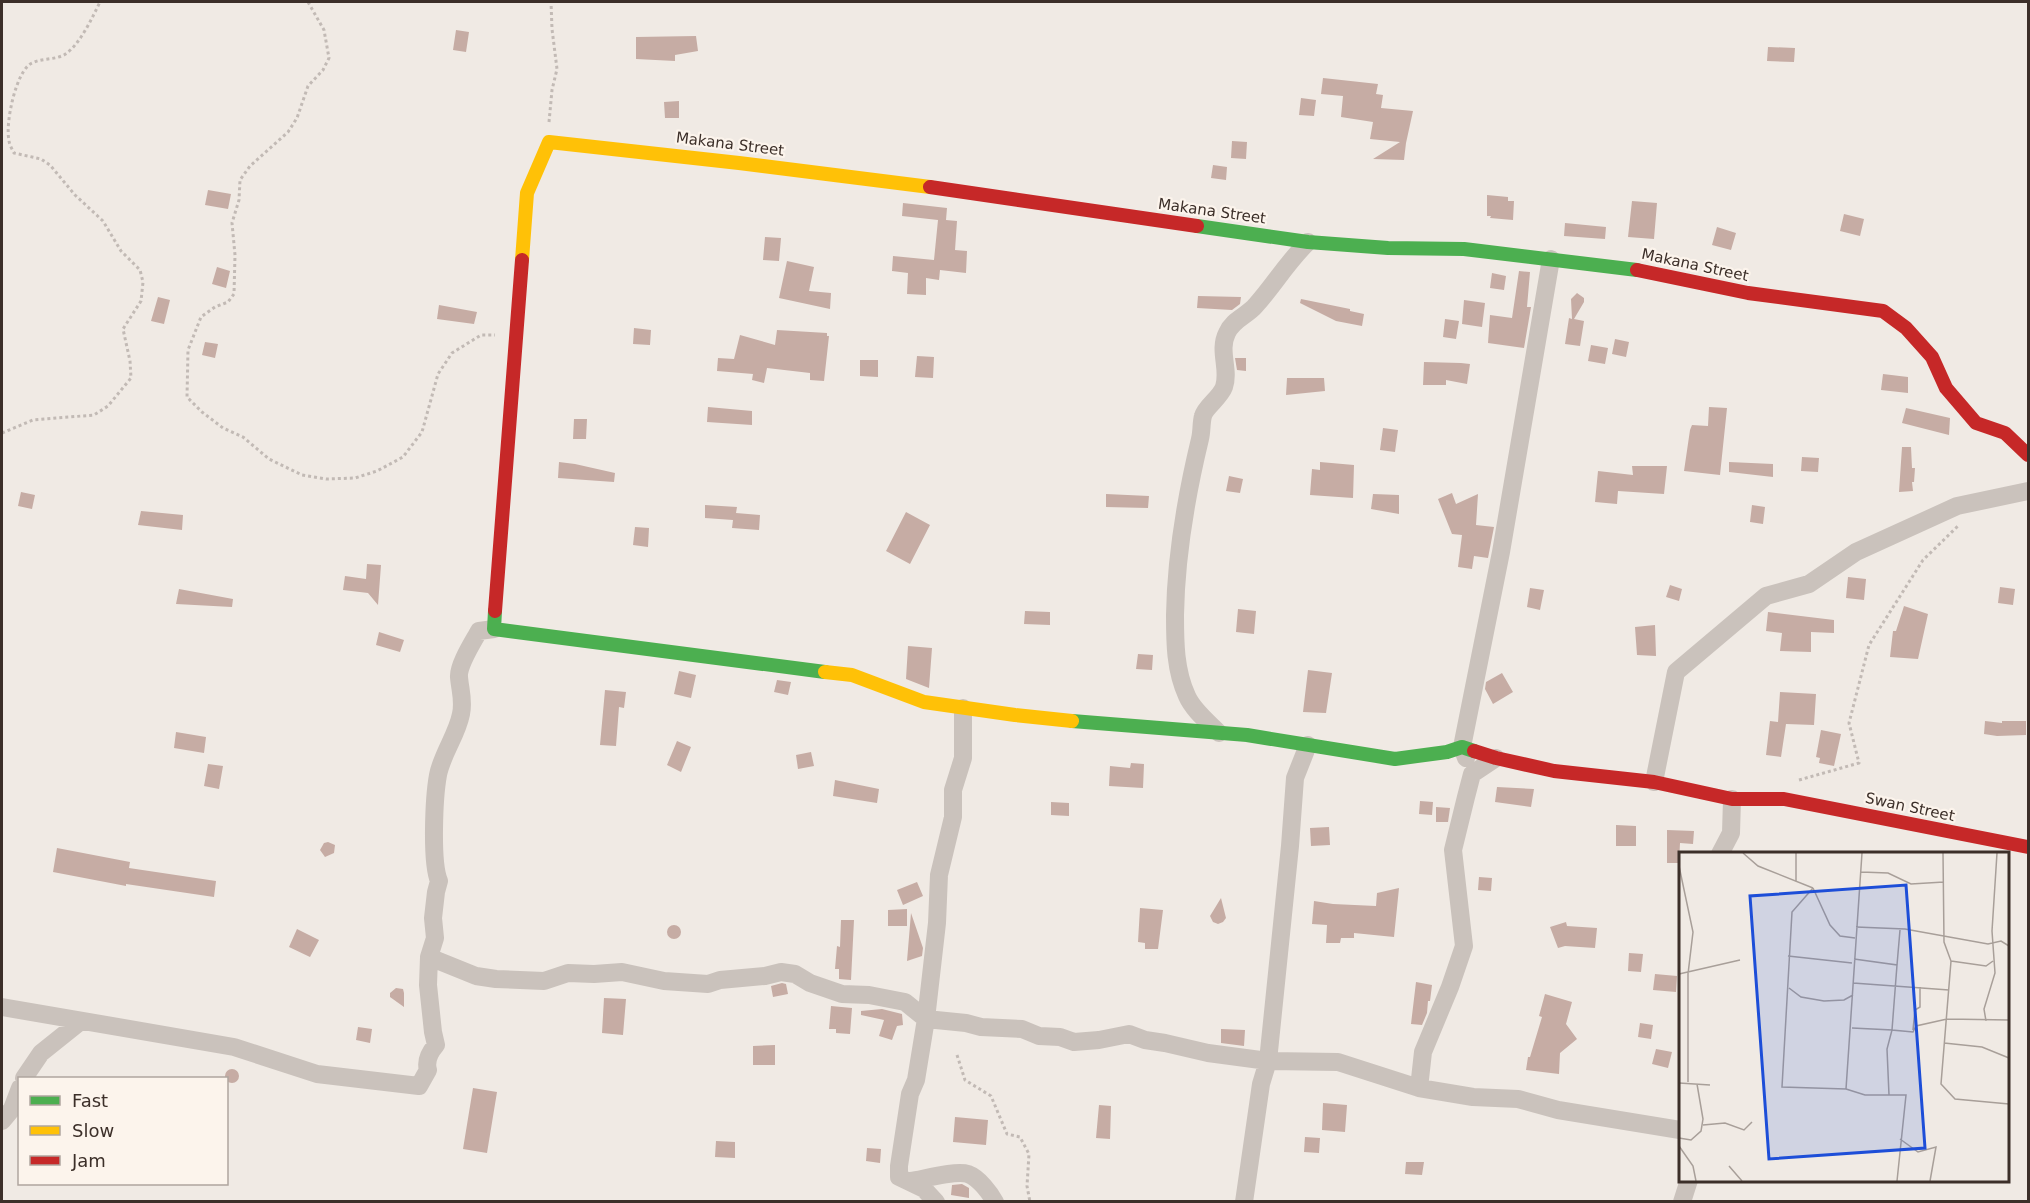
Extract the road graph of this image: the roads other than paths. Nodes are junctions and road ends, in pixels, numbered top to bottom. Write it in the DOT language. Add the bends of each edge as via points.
graph roads {
  1 [pos="1308,242"];
  2 [pos="1551,259"];
  3 [pos="2028,455"];
  4 [pos="2028,491"];
  5 [pos="494,628"];
  6 [pos="963,708"];
  7 [pos="1219,734"];
  8 [pos="1308,745"];
  9 [pos="1462,747"];
  10 [pos="1496,758"];
  11 [pos="1472,774"];
  12 [pos="1654,782"];
  13 [pos="1732,799"];
  14 [pos="2028,847"];
  15 [pos="1721,852"];
  16 [pos="429,957"];
  17 [pos="2,1007"];
  18 [pos="926,1019"];
  19 [pos="81,1021"];
  20 [pos="1268,1061"];
  21 [pos="25,1077"];
  22 [pos="1419,1088"];
  23 [pos="18,1094"];
  24 [pos="2,1121"];
  25 [pos="1679,1130"];
  26 [pos="911,1181"];
  27 [pos="1688,1182"];
  28 [pos="936,1202"];
  29 [pos="995,1202"];
  30 [pos="1244,1202"];
  31 [pos="1682,1202"];
  1 -- 2 [label="street, Makana Street" via="1464,249"];
  1 -- 5 [label="street, Makana Street" via="795,168 549,142 527,193"];
  1 -- 7 [label="street" via="1254,308 1232,324 1226,335 1224,387 1203,414 1185,507 1175,584 1178,667 1187,696"];
  2 -- 3 [label="street, Makana Street" via="1640,270 1748,293 1882,311 1906,328 1932,357 1946,388 1976,423 2005,433"];
  2 -- 9 [label="street" via="1501,552"];
  4 -- 12 [label="street" via="1957,506 1856,552 1809,584 1766,596 1677,672"];
  5 -- 6 [label="street" via="852,675 924,702"];
  5 -- 16 [label="street" via="479,631 458,675 463,694 461,715 438,774 434,838 439,881 433,918 435,938"];
  6 -- 7 [label="street"];
  6 -- 18 [label="street" via="963,758 953,790 953,817 939,875"];
  7 -- 8 [label="street"];
  8 -- 9 [label="street" via="1395,759"];
  8 -- 20 [label="street" via="1295,778"];
  9 -- 10 [label="street, Swan Street"];
  9 -- 11 [label="street"];
  10 -- 11 [label="street"];
  10 -- 12 [label="street, Swan Street" via="1554,771"];
  11 -- 22 [label="street" via="1453,850 1464,946 1423,1052"];
  12 -- 13 [label="street, Swan Street"];
  13 -- 14 [label="street, Swan Street" via="1784,799"];
  13 -- 15 [label="street" via="1731,833"];
  16 -- 18 [label="street" via="476,976 544,981 568,973 622,972 664,981 708,984 781,972 842,994 905,1002"];
  16 -- 19 [label="street" via="436,1045 419,1086 317,1074 234,1047"];
  17 -- 19 [label="street"];
  18 -- 20 [label="street" via="1022,1029 1074,1041 1128,1034 1208,1053"];
  18 -- 26 [label="street" via="899,1166 899,1177"];
  19 -- 21 [label="street" via="41,1053"];
  20 -- 22 [label="street" via="1338,1062"];
  20 -- 30 [label="street" via="1261,1084"];
  22 -- 25 [label="street" via="1518,1099 1558,1110"];
  23 -- 24 [label="street"];
  26 -- 28 [label="street"];
  26 -- 29 [label="street" via="969,1174"];
  27 -- 31 [label="street"];
}
